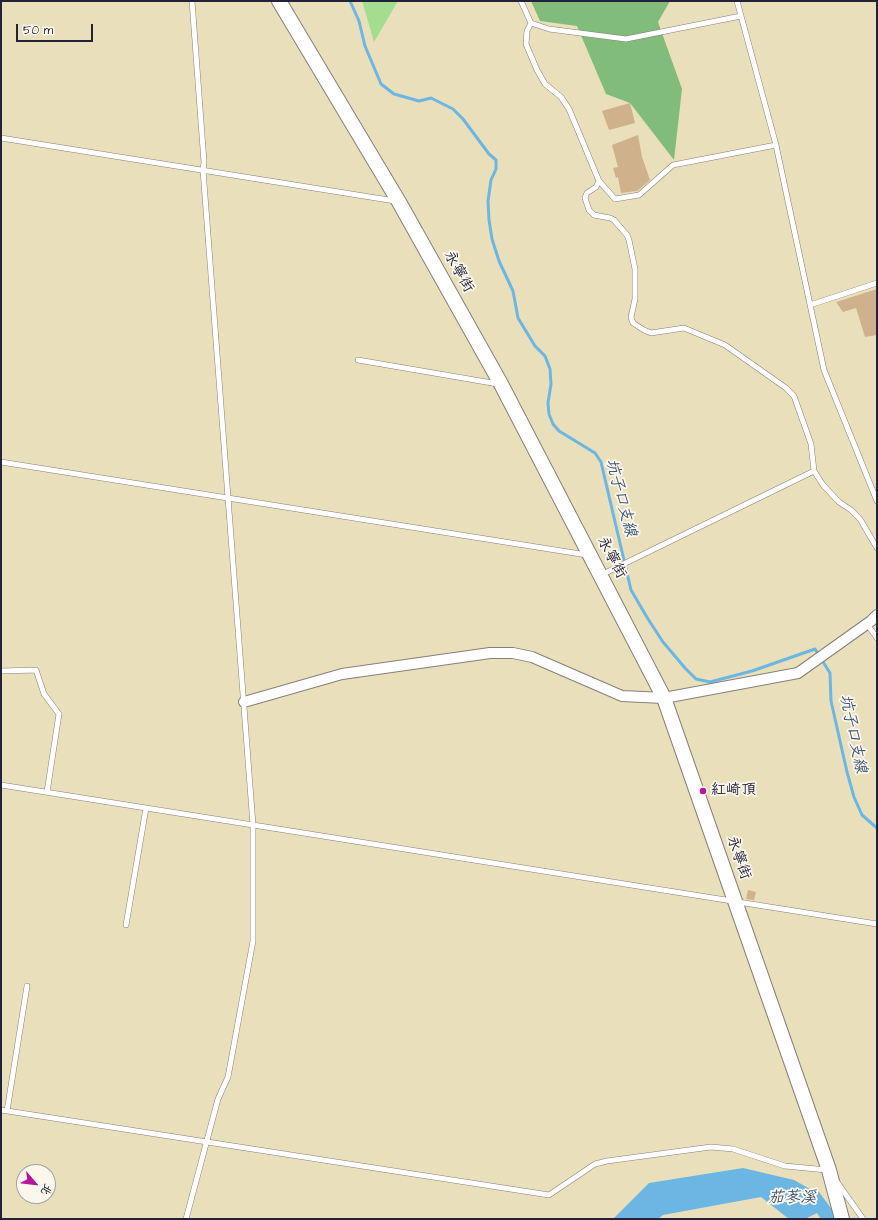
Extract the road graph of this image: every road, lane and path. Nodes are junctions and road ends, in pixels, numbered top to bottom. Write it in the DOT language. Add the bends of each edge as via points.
graph roads {
  1 [pos="192,1"];
  2 [pos="279,1"];
  3 [pos="521,1"];
  4 [pos="737,1"];
  5 [pos="741,16"];
  6 [pos="531,24"];
  7 [pos="1,138"];
  8 [pos="776,144"];
  9 [pos="203,170"];
  10 [pos="599,181"];
  11 [pos="399,202"];
  12 [pos="877,283"];
  13 [pos="810,305"];
  14 [pos="358,360"];
  15 [pos="501,384"];
  16 [pos="1,462"];
  17 [pos="814,471"];
  18 [pos="228,498"];
  19 [pos="877,501"];
  20 [pos="877,548"];
  21 [pos="590,555"];
  22 [pos="601,575"];
  23 [pos="877,615"];
  24 [pos="867,624"];
  25 [pos="877,638"];
  26 [pos="1,671"];
  27 [pos="664,698"];
  28 [pos="244,702"];
  29 [pos="1,785"];
  30 [pos="47,792"];
  31 [pos="146,808"];
  32 [pos="252,825"];
  33 [pos="735,902"];
  34 [pos="877,924"];
  35 [pos="126,925"];
  36 [pos="26,986"];
  37 [pos="1,1110"];
  38 [pos="7,1111"];
  39 [pos="206,1142"];
  40 [pos="829,1170"];
  41 [pos="186,1219"];
  42 [pos="842,1219"];
  43 [pos="863,1219"];
  1 -- 9 [label="lane"];
  2 -- 11 [label="street, 永寧街"];
  3 -- 6 [label="lane"];
  4 -- 5 [label="lane"];
  5 -- 6 [label="lane" via="626,39 548,29"];
  5 -- 8 [label="lane"];
  6 -- 10 [label="lane" via="527,31 526,44 537,70 545,84 561,97 569,109"];
  7 -- 9 [label="lane"];
  8 -- 10 [label="lane" via="673,165 639,195 615,199"];
  8 -- 13 [label="lane"];
  9 -- 11 [label="lane"];
  9 -- 18 [label="lane"];
  10 -- 17 [label="lane" via="585,198 588,210 592,214 614,220 627,235 635,269 631,317 633,322 651,333 684,328 725,344 786,388 798,405 811,444"];
  11 -- 15 [label="street, 永寧街"];
  12 -- 13 [label="lane"];
  13 -- 19 [label="lane" via="824,370"];
  14 -- 15 [label="lane"];
  15 -- 21 [label="street, 永寧街"];
  16 -- 18 [label="lane"];
  17 -- 20 [label="lane" via="839,502 860,519"];
  17 -- 22 [label="lane"];
  18 -- 21 [label="lane"];
  18 -- 28 [label="lane"];
  21 -- 22 [label="street, 永寧街"];
  22 -- 27 [label="street, 永寧街"];
  23 -- 24 [label="street"];
  24 -- 25 [label="lane"];
  24 -- 27 [label="street" via="798,673"];
  26 -- 30 [label="lane" via="36,670 44,694 60,714"];
  27 -- 28 [label="street" via="622,696 532,657 513,653 490,653 342,674"];
  27 -- 33 [label="street, 永寧街"];
  28 -- 32 [label="lane"];
  29 -- 30 [label="lane"];
  30 -- 31 [label="lane"];
  31 -- 32 [label="lane"];
  31 -- 35 [label="lane"];
  32 -- 33 [label="lane"];
  32 -- 39 [label="lane" via="253,941 228,1077 218,1099"];
  33 -- 34 [label="lane"];
  33 -- 40 [label="street, 永寧街"];
  36 -- 38 [label="lane"];
  37 -- 38 [label="lane"];
  38 -- 39 [label="lane"];
  39 -- 40 [label="lane" via="549,1196 595,1164 607,1160 711,1147 733,1149 785,1166"];
  39 -- 41 [label="lane"];
  40 -- 42 [label="street, 永寧街"];
  40 -- 43 [label="lane"];
}
